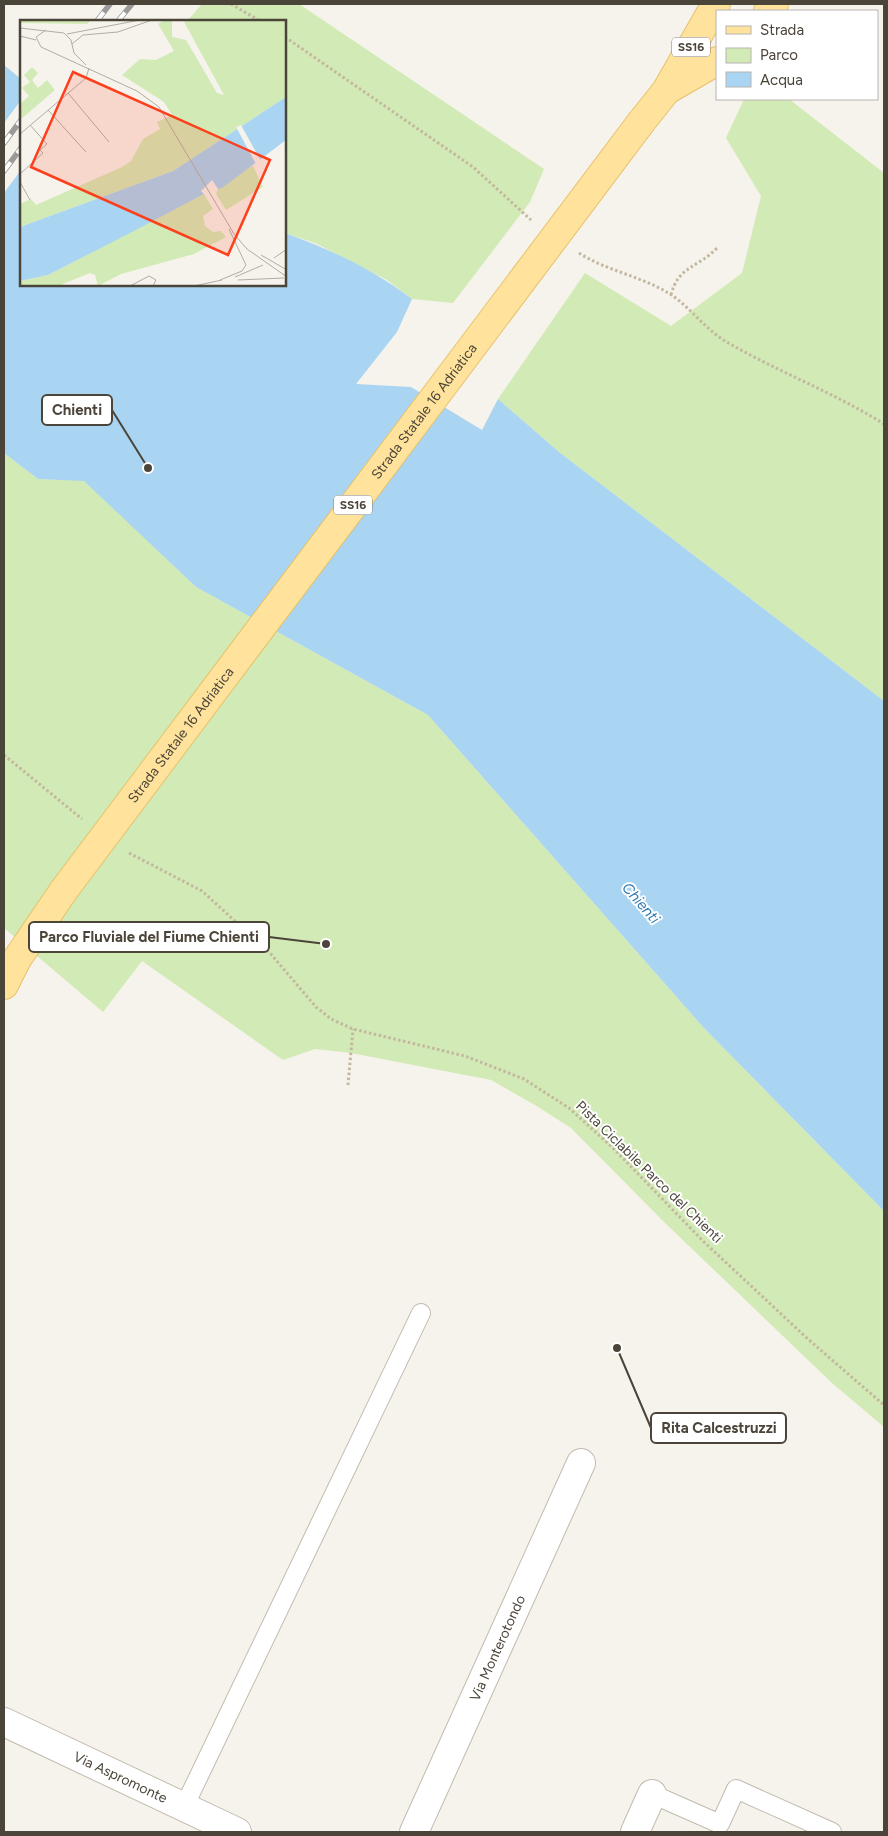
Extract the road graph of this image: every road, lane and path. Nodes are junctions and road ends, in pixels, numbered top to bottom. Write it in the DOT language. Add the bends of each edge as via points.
graph roads {
  1 [pos="231,4"];
  2 [pos="716,4"];
  3 [pos="258,20"];
  4 [pos="286,38"];
  5 [pos="716,62"];
  6 [pos="666,91"];
  7 [pos="538,225"];
  8 [pos="716,248"];
  9 [pos="575,250"];
  10 [pos="671,295"];
  11 [pos="884,424"];
  12 [pos="4,755"];
  13 [pos="83,820"];
  14 [pos="126,851"];
  15 [pos="4,985"];
  16 [pos="353,1029"];
  17 [pos="348,1085"];
  18 [pos="421,1313"];
  19 [pos="884,1405"];
  20 [pos="581,1463"];
  21 [pos="4,1722"];
  22 [pos="652,1794"];
  23 [pos="184,1807"];
  24 [pos="237,1832"];
  25 [pos="414,1832"];
  26 [pos="635,1832"];
  27 [pos="832,1832"];
  1 -- 3 [label="path"];
  2 -- 6 [label="main road, Strada Statale 16 Adriatica / SS16"];
  4 -- 7 [label="path" via="474,167"];
  5 -- 6 [label="main road"];
  6 -- 15 [label="main road, Strada Statale 16 Adriatica / SS16, bridge" via="64,890"];
  8 -- 10 [label="path" via="708,258 684,270 674,283"];
  9 -- 10 [label="path"];
  10 -- 11 [label="path" via="724,340"];
  12 -- 13 [label="path"];
  14 -- 16 [label="path, Pista Ciclabile Parco del Chienti" via="202,891 270,953 316,1007 331,1020"];
  16 -- 17 [label="path"];
  16 -- 19 [label="path, Pista Ciclabile Parco del Chienti" via="465,1056 524,1079 569,1108 612,1147 711,1249"];
  18 -- 23 [label="lane"];
  20 -- 25 [label="street, Via Monterotondo"];
  21 -- 23 [label="street, Via Aspromonte"];
  22 -- 26 [label="street"];
  22 -- 27 [label="lane" via="720,1824 736,1789"];
  23 -- 24 [label="street, Via Aspromonte"];
}
